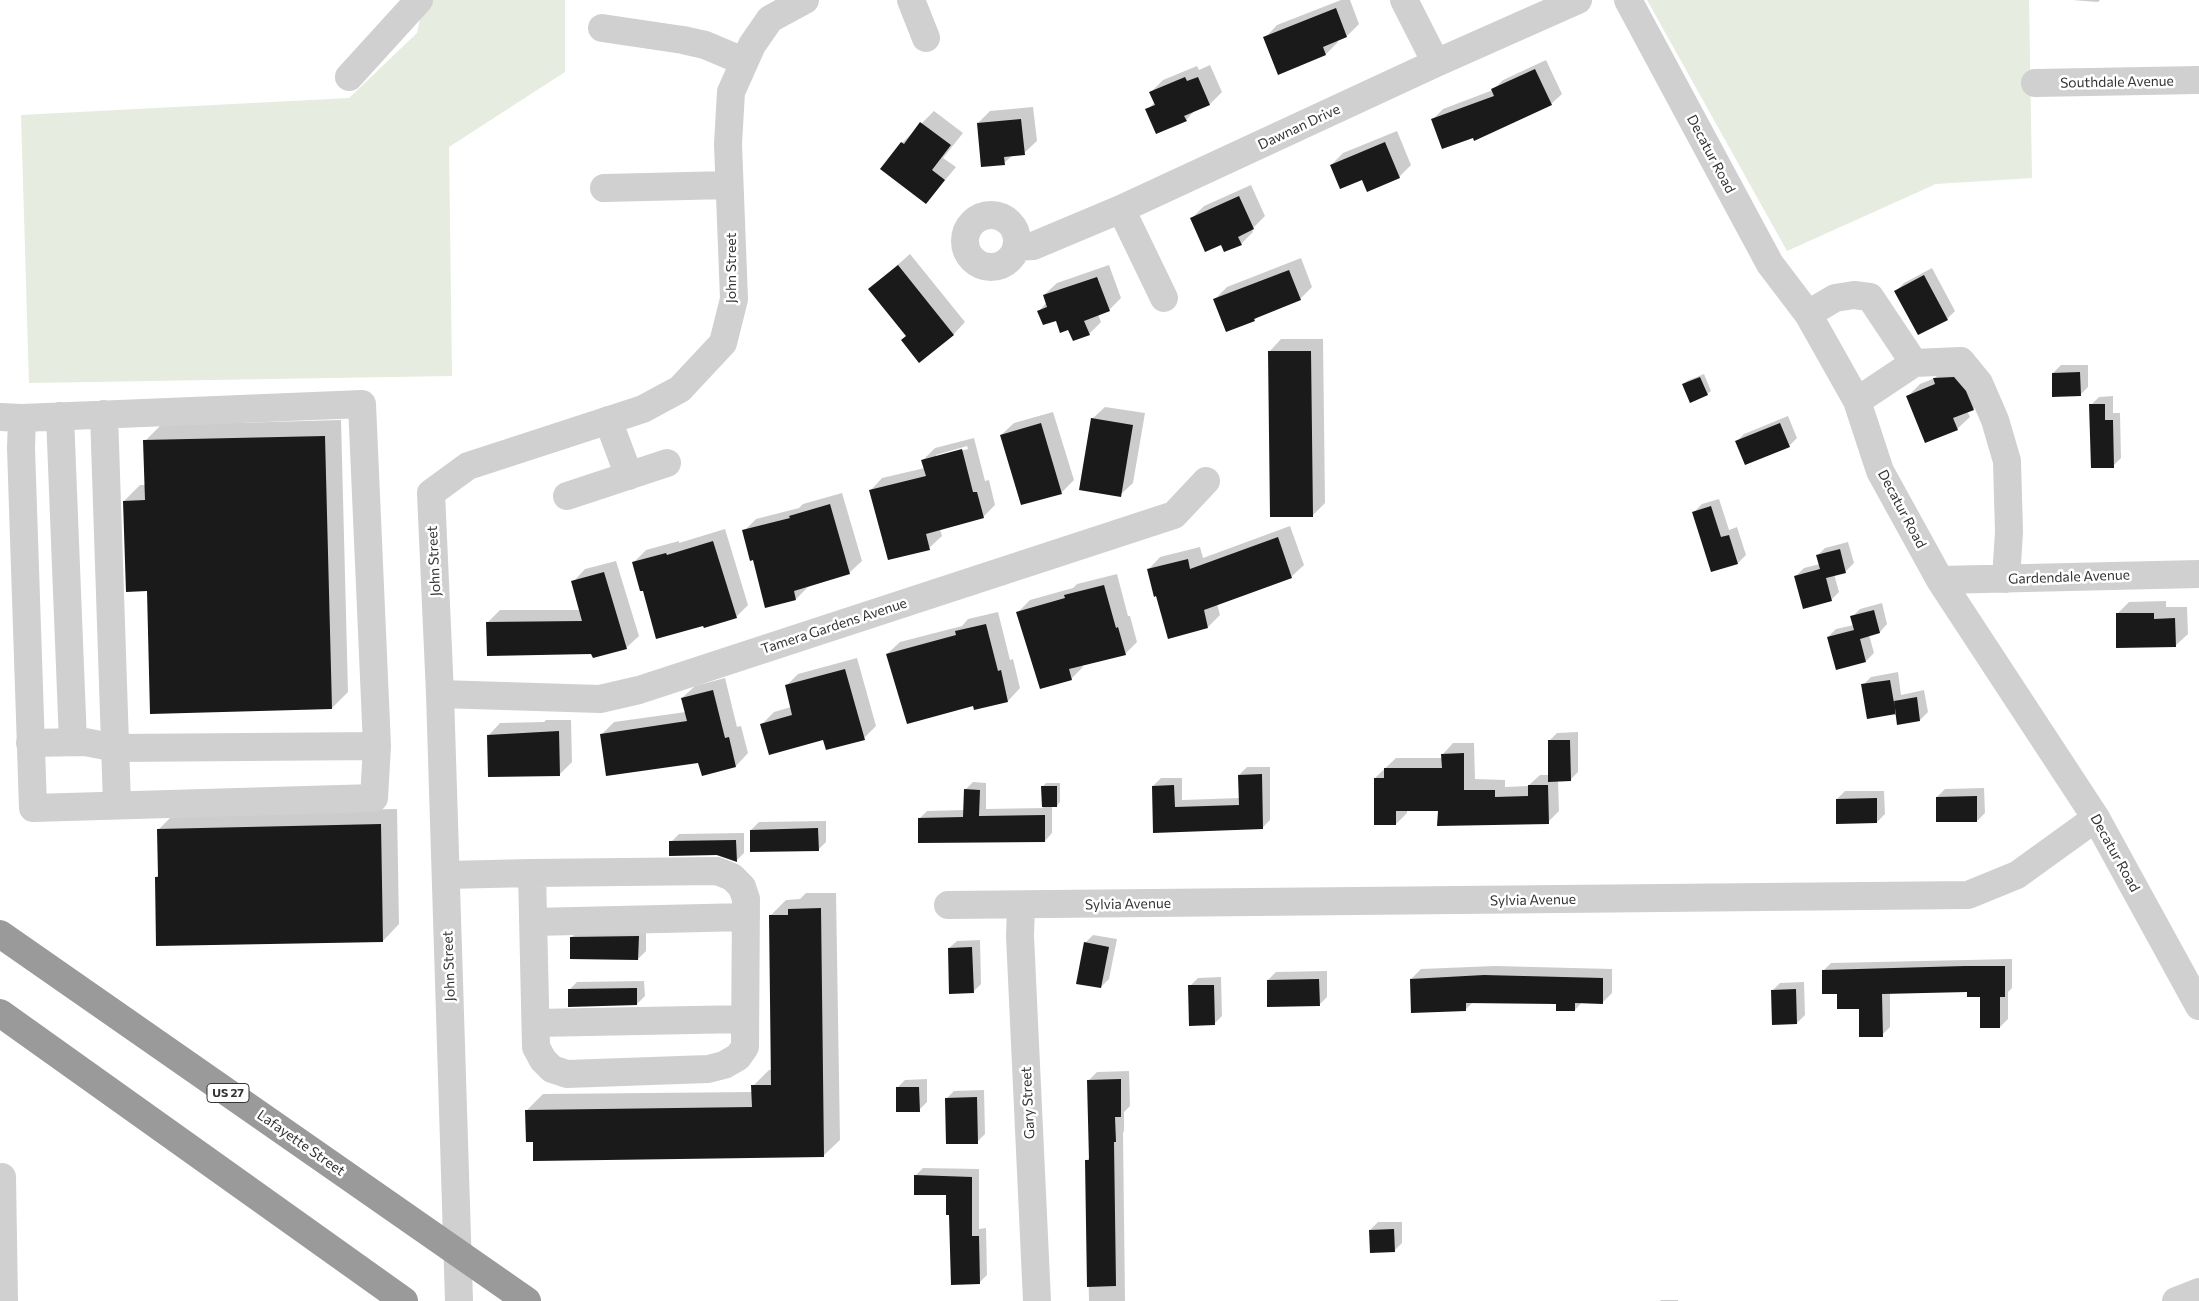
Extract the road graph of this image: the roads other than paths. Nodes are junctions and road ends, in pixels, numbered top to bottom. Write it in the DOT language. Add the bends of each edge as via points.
graph roads {
  1 [pos="419,0"];
  2 [pos="806,0"];
  3 [pos="911,0"];
  4 [pos="1404,0"];
  5 [pos="1578,0"];
  6 [pos="1628,0"];
  7 [pos="765,9"];
  8 [pos="602,28"];
  9 [pos="926,38"];
  10 [pos="743,61"];
  11 [pos="1436,63"];
  12 [pos="349,77"];
  13 [pos="2199,80"];
  14 [pos="2035,83"];
  15 [pos="729,185"];
  16 [pos="604,188"];
  17 [pos="1121,209"];
  18 [pos="1017,247"];
  19 [pos="1164,298"];
  20 [pos="1808,314"];
  21 [pos="1914,363"];
  22 [pos="1857,400"];
  23 [pos="104,414"];
  24 [pos="60,416"];
  25 [pos="11,417"];
  26 [pos="608,420"];
  27 [pos="667,463"];
  28 [pos="628,476"];
  29 [pos="1206,481"];
  30 [pos="567,496"];
  31 [pos="2199,574"];
  32 [pos="2006,579"];
  33 [pos="1940,580"];
  34 [pos="440,694"];
  35 [pos="73,742"];
  36 [pos="30,743"];
  37 [pos="377,746"];
  38 [pos="116,748"];
  39 [pos="117,804"];
  40 [pos="2096,818"];
  41 [pos="532,873"];
  42 [pos="446,875"];
  43 [pos="1021,904"];
  44 [pos="948,905"];
  45 [pos="746,917"];
  46 [pos="534,922"];
  47 [pos="0,934"];
  48 [pos="2199,1006"];
  49 [pos="0,1013"];
  50 [pos="745,1019"];
  51 [pos="536,1023"];
  52 [pos="2,1177"];
  53 [pos="457,1252"];
  54 [pos="2199,1292"];
  55 [pos="4,1301"];
  56 [pos="404,1301"];
  57 [pos="459,1301"];
  58 [pos="527,1301"];
  59 [pos="1037,1301"];
  60 [pos="2176,1301"];
  1 -- 12 [label="street"];
  2 -- 7 [label="street, John Street"];
  3 -- 9 [label="street"];
  4 -- 11 [label="street"];
  5 -- 11 [label="street, Dawnan Drive"];
  6 -- 20 [label="street, Decatur Road" via="1770,264"];
  7 -- 10 [label="street, John Street"];
  8 -- 10 [label="street" via="706,45"];
  10 -- 15 [label="street, John Street" via="731,92"];
  11 -- 17 [label="street, Dawnan Drive"];
  13 -- 14 [label="street, Southdale Avenue"];
  15 -- 16 [label="street"];
  15 -- 26 [label="street, John Street" via="734,299 723,344 680,389 643,409"];
  17 -- 18 [label="street, Dawnan Drive" via="1033,246"];
  17 -- 19 [label="street"];
  20 -- 21 [label="street" via="1835,298 1870,297"];
  20 -- 22 [label="street, Decatur Road"];
  21 -- 22 [label="street"];
  21 -- 32 [label="street" via="1961,361 1980,383 2007,461 2009,532"];
  22 -- 33 [label="street, Decatur Road" via="1880,471"];
  23 -- 24 [label="street"];
  23 -- 37 [label="street" via="362,404"];
  23 -- 38 [label="street"];
  24 -- 25 [label="street"];
  24 -- 35 [label="street"];
  25 -- 36 [label="street" via="21,448"];
  26 -- 28 [label="street"];
  26 -- 34 [label="street, John Street" via="468,466 431,492"];
  27 -- 28 [label="street"];
  28 -- 30 [label="street"];
  29 -- 34 [label="street, Tamera Gardens Avenue" via="1174,515 639,690 600,699"];
  31 -- 32 [label="street, Gardendale Avenue"];
  32 -- 33 [label="street, Gardendale Avenue"];
  33 -- 40 [label="street, Decatur Road"];
  34 -- 42 [label="street, John Street"];
  35 -- 36 [label="street"];
  35 -- 38 [label="street"];
  36 -- 39 [label="street" via="33,808"];
  37 -- 38 [label="street"];
  37 -- 39 [label="street" via="374,798"];
  38 -- 39 [label="street"];
  40 -- 43 [label="street, Sylvia Avenue" via="2017,875 1968,894"];
  40 -- 48 [label="street, Decatur Road"];
  41 -- 42 [label="street"];
  41 -- 45 [label="street" via="717,871 732,877 742,887 746,898"];
  41 -- 46 [label="street"];
  42 -- 53 [label="street, John Street"];
  43 -- 44 [label="street, Sylvia Avenue"];
  43 -- 59 [label="street, Gary Street"];
  45 -- 46 [label="street"];
  45 -- 50 [label="street"];
  46 -- 51 [label="street"];
  47 -- 53 [label="highway, Lafayette Street / US 27"];
  49 -- 56 [label="highway"];
  50 -- 51 [label="street"];
  50 -- 51 [label="street" via="745,1047 738,1057 724,1065 567,1074 542,1060 536,1047"];
  52 -- 55 [label="street"];
  53 -- 57 [label="street, John Street"];
  53 -- 58 [label="highway, Lafayette Street / US 27"];
  54 -- 60 [label="street"];
}
